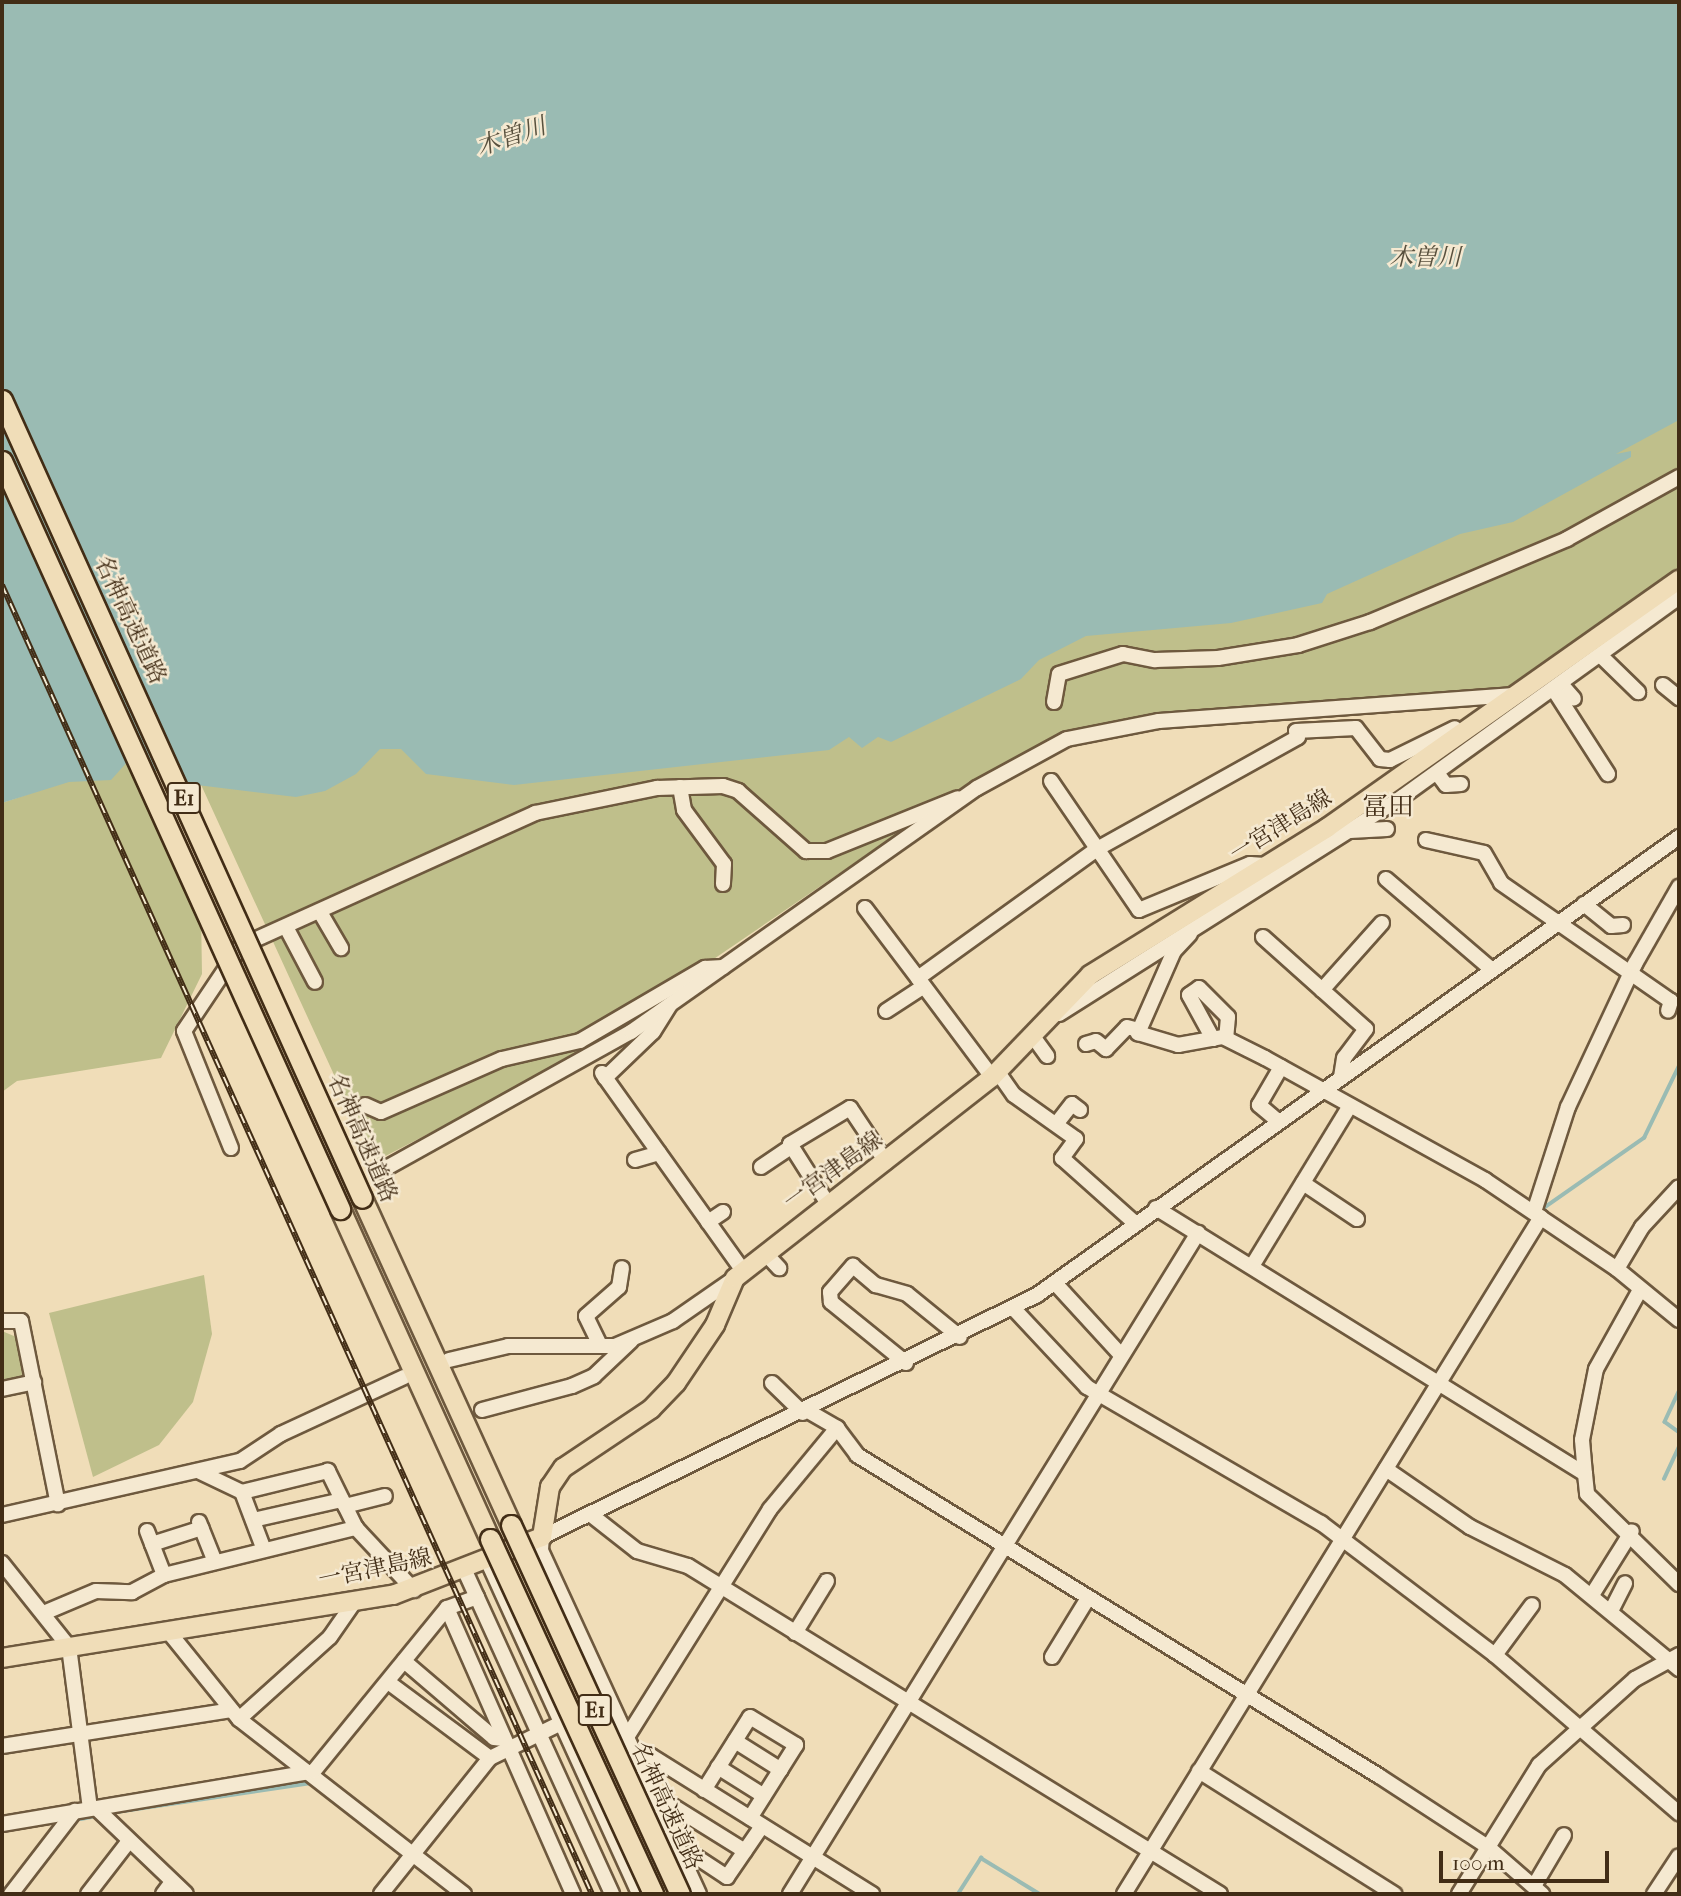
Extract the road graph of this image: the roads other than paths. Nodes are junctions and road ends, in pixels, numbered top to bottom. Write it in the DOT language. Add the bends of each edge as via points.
graph roads {
  1 [pos="2,400"];
  2 [pos="2,461"];
  3 [pos="1679,477"];
  4 [pos="1679,580"];
  5 [pos="1679,597"];
  6 [pos="1601,656"];
  7 [pos="1663,685"];
  8 [pos="1558,688"];
  9 [pos="1638,692"];
  10 [pos="1521,695"];
  11 [pos="1679,698"];
  12 [pos="1574,699"];
  13 [pos="1054,702"];
  14 [pos="1477,725"];
  15 [pos="1437,773"];
  16 [pos="1608,774"];
  17 [pos="1051,781"];
  18 [pos="1461,784"];
  19 [pos="680,788"];
  20 [pos="965,797"];
  21 [pos="1387,829"];
  22 [pos="1350,831"];
  23 [pos="1679,837"];
  24 [pos="1426,840"];
  25 [pos="1097,849"];
  26 [pos="1265,865"];
  27 [pos="1386,879"];
  28 [pos="723,884"];
  29 [pos="1679,887"];
  30 [pos="1584,904"];
  31 [pos="865,908"];
  32 [pos="320,912"];
  33 [pos="1382,923"];
  34 [pos="1559,923"];
  35 [pos="1623,925"];
  36 [pos="286,927"];
  37 [pos="1192,927"];
  38 [pos="1264,937"];
  39 [pos="341,948"];
  40 [pos="723,967"];
  41 [pos="1492,970"];
  42 [pos="1631,977"];
  43 [pos="315,982"];
  44 [pos="921,982"];
  45 [pos="1322,990"];
  46 [pos="670,1005"];
  47 [pos="886,1012"];
  48 [pos="1668,1012"];
  49 [pos="1138,1030"];
  50 [pos="1219,1038"];
  51 [pos="1044,1041"];
  52 [pos="1086,1044"];
  53 [pos="1281,1067"];
  54 [pos="995,1074"];
  55 [pos="1341,1076"];
  56 [pos="1322,1090"];
  57 [pos="365,1105"];
  58 [pos="1350,1106"];
  59 [pos="1080,1110"];
  60 [pos="1278,1121"];
  61 [pos="1057,1123"];
  62 [pos="231,1148"];
  63 [pos="788,1149"];
  64 [pos="659,1153"];
  65 [pos="635,1160"];
  66 [pos="886,1162"];
  67 [pos="761,1167"];
  68 [pos="381,1171"];
  69 [pos="1303,1183"];
  70 [pos="1679,1187"];
  71 [pos="828,1204"];
  72 [pos="1156,1208"];
  73 [pos="723,1212"];
  74 [pos="1538,1215"];
  75 [pos="1357,1219"];
  76 [pos="708,1222"];
  77 [pos="1135,1223"];
  78 [pos="1198,1233"];
  79 [pos="765,1253"];
  80 [pos="1254,1263"];
  81 [pos="622,1268"];
  82 [pos="779,1268"];
  83 [pos="1617,1269"];
  84 [pos="739,1275"];
  85 [pos="1055,1283"];
  86 [pos="1640,1290"];
  87 [pos="1013,1309"];
  88 [pos="1679,1320"];
  89 [pos="2,1321"];
  90 [pos="960,1336"];
  91 [pos="631,1340"];
  92 [pos="600,1345"];
  93 [pos="1121,1355"];
  94 [pos="449,1360"];
  95 [pos="906,1363"];
  96 [pos="404,1377"];
  97 [pos="34,1382"];
  98 [pos="1440,1382"];
  99 [pos="772,1383"];
  100 [pos="2,1389"];
  101 [pos="1098,1391"];
  102 [pos="482,1410"];
  103 [pos="805,1412"];
  104 [pos="837,1428"];
  105 [pos="1386,1469"];
  106 [pos="200,1472"];
  107 [pos="1584,1474"];
  108 [pos="242,1492"];
  109 [pos="385,1496"];
  110 [pos="344,1503"];
  111 [pos="58,1504"];
  112 [pos="590,1514"];
  113 [pos="2,1516"];
  114 [pos="253,1520"];
  115 [pos="356,1528"];
  116 [pos="1632,1531"];
  117 [pos="541,1537"];
  118 [pos="1341,1539"];
  119 [pos="1003,1546"];
  120 [pos="264,1550"];
  121 [pos="215,1562"];
  122 [pos="488,1562"];
  123 [pos="3,1567"];
  124 [pos="465,1571"];
  125 [pos="164,1574"];
  126 [pos="827,1581"];
  127 [pos="1625,1583"];
  128 [pos="1679,1584"];
  129 [pos="721,1587"];
  130 [pos="414,1590"];
  131 [pos="1592,1595"];
  132 [pos="477,1597"];
  133 [pos="1088,1598"];
  134 [pos="355,1601"];
  135 [pos="1532,1605"];
  136 [pos="447,1608"];
  137 [pos="1611,1611"];
  138 [pos="46,1612"];
  139 [pos="168,1631"];
  140 [pos="794,1633"];
  141 [pos="69,1647"];
  142 [pos="1494,1655"];
  143 [pos="1052,1657"];
  144 [pos="2,1658"];
  145 [pos="404,1661"];
  146 [pos="1676,1661"];
  147 [pos="388,1682"];
  148 [pos="1245,1696"];
  149 [pos="905,1702"];
  150 [pos="235,1714"];
  151 [pos="561,1723"];
  152 [pos="1581,1730"];
  153 [pos="80,1734"];
  154 [pos="540,1736"];
  155 [pos="627,1737"];
  156 [pos="735,1741"];
  157 [pos="507,1744"];
  158 [pos="2,1746"];
  159 [pos="490,1758"];
  160 [pos="636,1758"];
  161 [pos="718,1767"];
  162 [pos="780,1770"];
  163 [pos="1199,1771"];
  164 [pos="309,1773"];
  165 [pos="704,1790"];
  166 [pos="764,1796"];
  167 [pos="659,1807"];
  168 [pos="87,1809"];
  169 [pos="1679,1813"];
  170 [pos="756,1822"];
  171 [pos="2,1824"];
  172 [pos="1564,1835"];
  173 [pos="129,1841"];
  174 [pos="1488,1847"];
  175 [pos="1150,1850"];
  176 [pos="745,1851"];
  177 [pos="1566,1851"];
  178 [pos="414,1854"];
  179 [pos="682,1856"];
  180 [pos="1679,1856"];
  181 [pos="813,1858"];
  182 [pos="1544,1870"];
  183 [pos="690,1873"];
  184 [pos="172,1882"];
  185 [pos="1538,1890"];
  186 [pos="11,1894"];
  187 [pos="88,1894"];
  188 [pos="163,1894"];
  189 [pos="186,1894"];
  190 [pos="381,1894"];
  191 [pos="464,1894"];
  192 [pos="573,1894"];
  193 [pos="612,1894"];
  194 [pos="639,1894"];
  195 [pos="644,1894"];
  196 [pos="653,1894"];
  197 [pos="680,1894"];
  198 [pos="699,1894"];
  199 [pos="790,1894"];
  200 [pos="872,1894"];
  201 [pos="1124,1894"];
  202 [pos="1220,1894"];
  203 [pos="1394,1894"];
  204 [pos="1459,1894"];
  205 [pos="1654,1894"];
  1 -- 197 [label="highway, 名神高速道路 / E1, bridge"];
  2 -- 196 [label="highway, 名神高速道路 / E1, bridge"];
  3 -- 13 [label="street" via="1567,539 1370,622 1298,645 1218,658 1155,660 1123,654 1059,674"];
  4 -- 10 [label="main road, 一宮津島線"];
  5 -- 6 [label="street"];
  6 -- 8 [label="street"];
  6 -- 9 [label="street"];
  7 -- 11 [label="street"];
  8 -- 12 [label="street"];
  8 -- 15 [label="street"];
  8 -- 16 [label="street"];
  10 -- 14 [label="main road, 一宮津島線"];
  10 -- 20 [label="street" via="1109,728 1024,758"];
  14 -- 25 [label="street" via="1460,725 1390,760 1380,760 1356,728 1296,730 1298,737"];
  14 -- 26 [label="main road, 一宮津島線"];
  15 -- 18 [label="street" via="1446,785"];
  15 -- 22 [label="street"];
  17 -- 25 [label="street"];
  19 -- 20 [label="street" via="738,791 806,851 827,851"];
  19 -- 28 [label="street" via="684,810 724,864"];
  19 -- 32 [label="street" via="535,813"];
  20 -- 40 [label="street"];
  21 -- 22 [label="street"];
  22 -- 37 [label="street"];
  23 -- 30 [label="street"];
  24 -- 34 [label="street" via="1484,853 1501,883"];
  25 -- 26 [label="street" via="1139,910 1146,911 1250,864"];
  25 -- 44 [label="street"];
  26 -- 51 [label="main road, 一宮津島線" via="1118,954"];
  27 -- 41 [label="street"];
  29 -- 42 [label="street"];
  30 -- 34 [label="street"];
  30 -- 35 [label="street" via="1611,926"];
  31 -- 44 [label="street"];
  32 -- 36 [label="street"];
  32 -- 39 [label="street"];
  33 -- 45 [label="street"];
  34 -- 41 [label="street"];
  34 -- 42 [label="street"];
  36 -- 43 [label="street"];
  36 -- 62 [label="street" via="231,954 184,1031"];
  37 -- 49 [label="street"];
  37 -- 51 [label="street"];
  38 -- 45 [label="street"];
  40 -- 46 [label="street"];
  40 -- 57 [label="street" via="705,968 580,1041 502,1059 381,1112"];
  41 -- 55 [label="street"];
  42 -- 48 [label="street" via="1671,1001"];
  42 -- 74 [label="street" via="1569,1107"];
  44 -- 47 [label="street"];
  44 -- 54 [label="street"];
  45 -- 55 [label="street" via="1366,1028 1344,1058"];
  46 -- 64 [label="street" via="653,1032 604,1075"];
  46 -- 68 [label="street" via="555,1079"];
  49 -- 50 [label="street" via="1155,1048"];
  49 -- 52 [label="street" via="1127,1027 1106,1049 1096,1041"];
  50 -- 50 [label="street" via="1190,992 1203,990 1232,1014"];
  50 -- 53 [label="street"];
  51 -- 54 [label="main road, 一宮津島線"];
  53 -- 56 [label="street"];
  53 -- 60 [label="street" via="1259,1105"];
  54 -- 61 [label="street" via="1014,1095"];
  54 -- 66 [label="main road, 一宮津島線"];
  55 -- 56 [label="street"];
  56 -- 58 [label="street"];
  56 -- 60 [label="street"];
  58 -- 69 [label="street"];
  58 -- 74 [label="street"];
  59 -- 61 [label="street" via="1072,1104"];
  60 -- 72 [label="street"];
  61 -- 77 [label="street" via="1076,1139 1062,1158"];
  63 -- 66 [label="street" via="850,1108"];
  63 -- 67 [label="street"];
  63 -- 71 [label="street"];
  64 -- 65 [label="street"];
  64 -- 76 [label="street"];
  66 -- 71 [label="main road, 一宮津島線"];
  69 -- 75 [label="street"];
  69 -- 80 [label="street"];
  70 -- 83 [label="street" via="1642,1227"];
  71 -- 79 [label="main road, 一宮津島線"];
  72 -- 77 [label="street"];
  72 -- 78 [label="street"];
  73 -- 76 [label="street"];
  74 -- 83 [label="street"];
  74 -- 98 [label="street"];
  76 -- 84 [label="street"];
  77 -- 85 [label="street"];
  78 -- 80 [label="street"];
  78 -- 93 [label="street"];
  79 -- 82 [label="street"];
  79 -- 84 [label="main road, 一宮津島線"];
  80 -- 98 [label="street"];
  81 -- 92 [label="street" via="619,1287 586,1316"];
  83 -- 86 [label="street"];
  84 -- 91 [label="street"];
  84 -- 117 [label="main road, 一宮津島線" via="715,1325 676,1383 650,1409 563,1468 550,1487"];
  85 -- 87 [label="street"];
  85 -- 93 [label="street"];
  86 -- 88 [label="street"];
  86 -- 107 [label="street" via="1595,1369 1582,1440"];
  87 -- 90 [label="street"];
  87 -- 101 [label="street"];
  89 -- 97 [label="street" via="20,1321"];
  90 -- 95 [label="street"];
  90 -- 95 [label="street" via="907,1294 876,1285 853,1266 830,1292 831,1303"];
  91 -- 92 [label="street"];
  91 -- 102 [label="street" via="594,1376 572,1387"];
  92 -- 94 [label="street" via="508,1346"];
  93 -- 101 [label="street"];
  95 -- 103 [label="street"];
  96 -- 106 [label="street" via="281,1434 240,1461"];
  97 -- 100 [label="street"];
  97 -- 111 [label="street"];
  98 -- 105 [label="street"];
  98 -- 107 [label="street"];
  99 -- 103 [label="street"];
  101 -- 118 [label="street"];
  101 -- 119 [label="street"];
  103 -- 104 [label="street"];
  103 -- 112 [label="street"];
  104 -- 119 [label="street" via="857,1455"];
  104 -- 129 [label="street" via="770,1509"];
  105 -- 118 [label="street"];
  105 -- 131 [label="street" via="1470,1527 1545,1562"];
  106 -- 108 [label="street"];
  106 -- 111 [label="street"];
  107 -- 116 [label="street" via="1587,1494"];
  108 -- 110 [label="street" via="328,1471"];
  108 -- 114 [label="street"];
  109 -- 110 [label="street"];
  110 -- 114 [label="street"];
  110 -- 115 [label="street"];
  111 -- 113 [label="street"];
  112 -- 117 [label="street"];
  112 -- 129 [label="street" via="637,1551 688,1566"];
  114 -- 120 [label="street"];
  115 -- 120 [label="street"];
  115 -- 130 [label="street"];
  116 -- 128 [label="street"];
  116 -- 131 [label="street"];
  117 -- 122 [label="main road, 一宮津島線"];
  117 -- 155 [label="street" via="541,1550"];
  118 -- 142 [label="street"];
  118 -- 148 [label="street"];
  119 -- 133 [label="street"];
  119 -- 149 [label="street"];
  120 -- 121 [label="street"];
  121 -- 125 [label="street"];
  121 -- 125 [label="street" via="200,1524 150,1538"];
  122 -- 124 [label="main road, 一宮津島線"];
  122 -- 151 [label="street"];
  123 -- 138 [label="street"];
  124 -- 130 [label="main road, 一宮津島線"];
  124 -- 132 [label="street"];
  125 -- 138 [label="street" via="132,1592 96,1591"];
  126 -- 140 [label="street"];
  127 -- 137 [label="street"];
  129 -- 140 [label="street"];
  129 -- 155 [label="street"];
  130 -- 134 [label="main road, 一宮津島線"];
  131 -- 137 [label="street"];
  132 -- 136 [label="street"];
  132 -- 154 [label="street"];
  133 -- 143 [label="street"];
  133 -- 148 [label="street"];
  134 -- 139 [label="main road, 一宮津島線"];
  134 -- 150 [label="street" via="330,1637"];
  135 -- 142 [label="street"];
  136 -- 145 [label="street"];
  136 -- 157 [label="street"];
  137 -- 146 [label="street"];
  138 -- 141 [label="street"];
  139 -- 141 [label="main road, 一宮津島線"];
  139 -- 150 [label="street"];
  140 -- 149 [label="street"];
  141 -- 144 [label="main road, 一宮津島線"];
  141 -- 153 [label="street"];
  142 -- 152 [label="street"];
  145 -- 147 [label="street"];
  145 -- 157 [label="street"];
  146 -- 152 [label="street" via="1635,1679"];
  147 -- 159 [label="street"];
  147 -- 164 [label="street"];
  148 -- 163 [label="street"];
  148 -- 174 [label="street"];
  149 -- 175 [label="street"];
  149 -- 181 [label="street"];
  150 -- 153 [label="street"];
  150 -- 164 [label="street"];
  151 -- 154 [label="street"];
  151 -- 194 [label="street"];
  152 -- 169 [label="street"];
  152 -- 174 [label="street" via="1539,1765"];
  153 -- 158 [label="street"];
  153 -- 168 [label="street"];
  154 -- 157 [label="street"];
  154 -- 193 [label="street"];
  155 -- 160 [label="street"];
  156 -- 161 [label="street"];
  156 -- 162 [label="street"];
  156 -- 162 [label="street" via="750,1717 796,1745"];
  157 -- 159 [label="street"];
  157 -- 192 [label="street"];
  159 -- 178 [label="street"];
  160 -- 165 [label="street" via="650,1756"];
  160 -- 167 [label="street"];
  161 -- 165 [label="street"];
  161 -- 166 [label="street"];
  162 -- 166 [label="street"];
  163 -- 175 [label="street"];
  163 -- 203 [label="street"];
  164 -- 168 [label="street"];
  164 -- 178 [label="street"];
  165 -- 170 [label="street"];
  166 -- 170 [label="street"];
  167 -- 176 [label="street" via="671,1805"];
  167 -- 179 [label="street"];
  168 -- 171 [label="street"];
  168 -- 173 [label="street"];
  168 -- 186 [label="street"];
  170 -- 176 [label="street"];
  170 -- 181 [label="street"];
  172 -- 182 [label="street"];
  173 -- 184 [label="street"];
  173 -- 187 [label="street"];
  174 -- 185 [label="street"];
  174 -- 204 [label="street"];
  175 -- 201 [label="street"];
  175 -- 202 [label="street"];
  176 -- 179 [label="street" via="727,1877 692,1854"];
  177 -- 182 [label="street"];
  178 -- 190 [label="street"];
  178 -- 191 [label="street"];
  179 -- 183 [label="street"];
  180 -- 205 [label="street"];
  181 -- 199 [label="street"];
  181 -- 200 [label="street"];
  182 -- 185 [label="street"];
  183 -- 195 [label="street"];
  183 -- 198 [label="street"];
  184 -- 188 [label="street"];
  184 -- 189 [label="street"];
}
